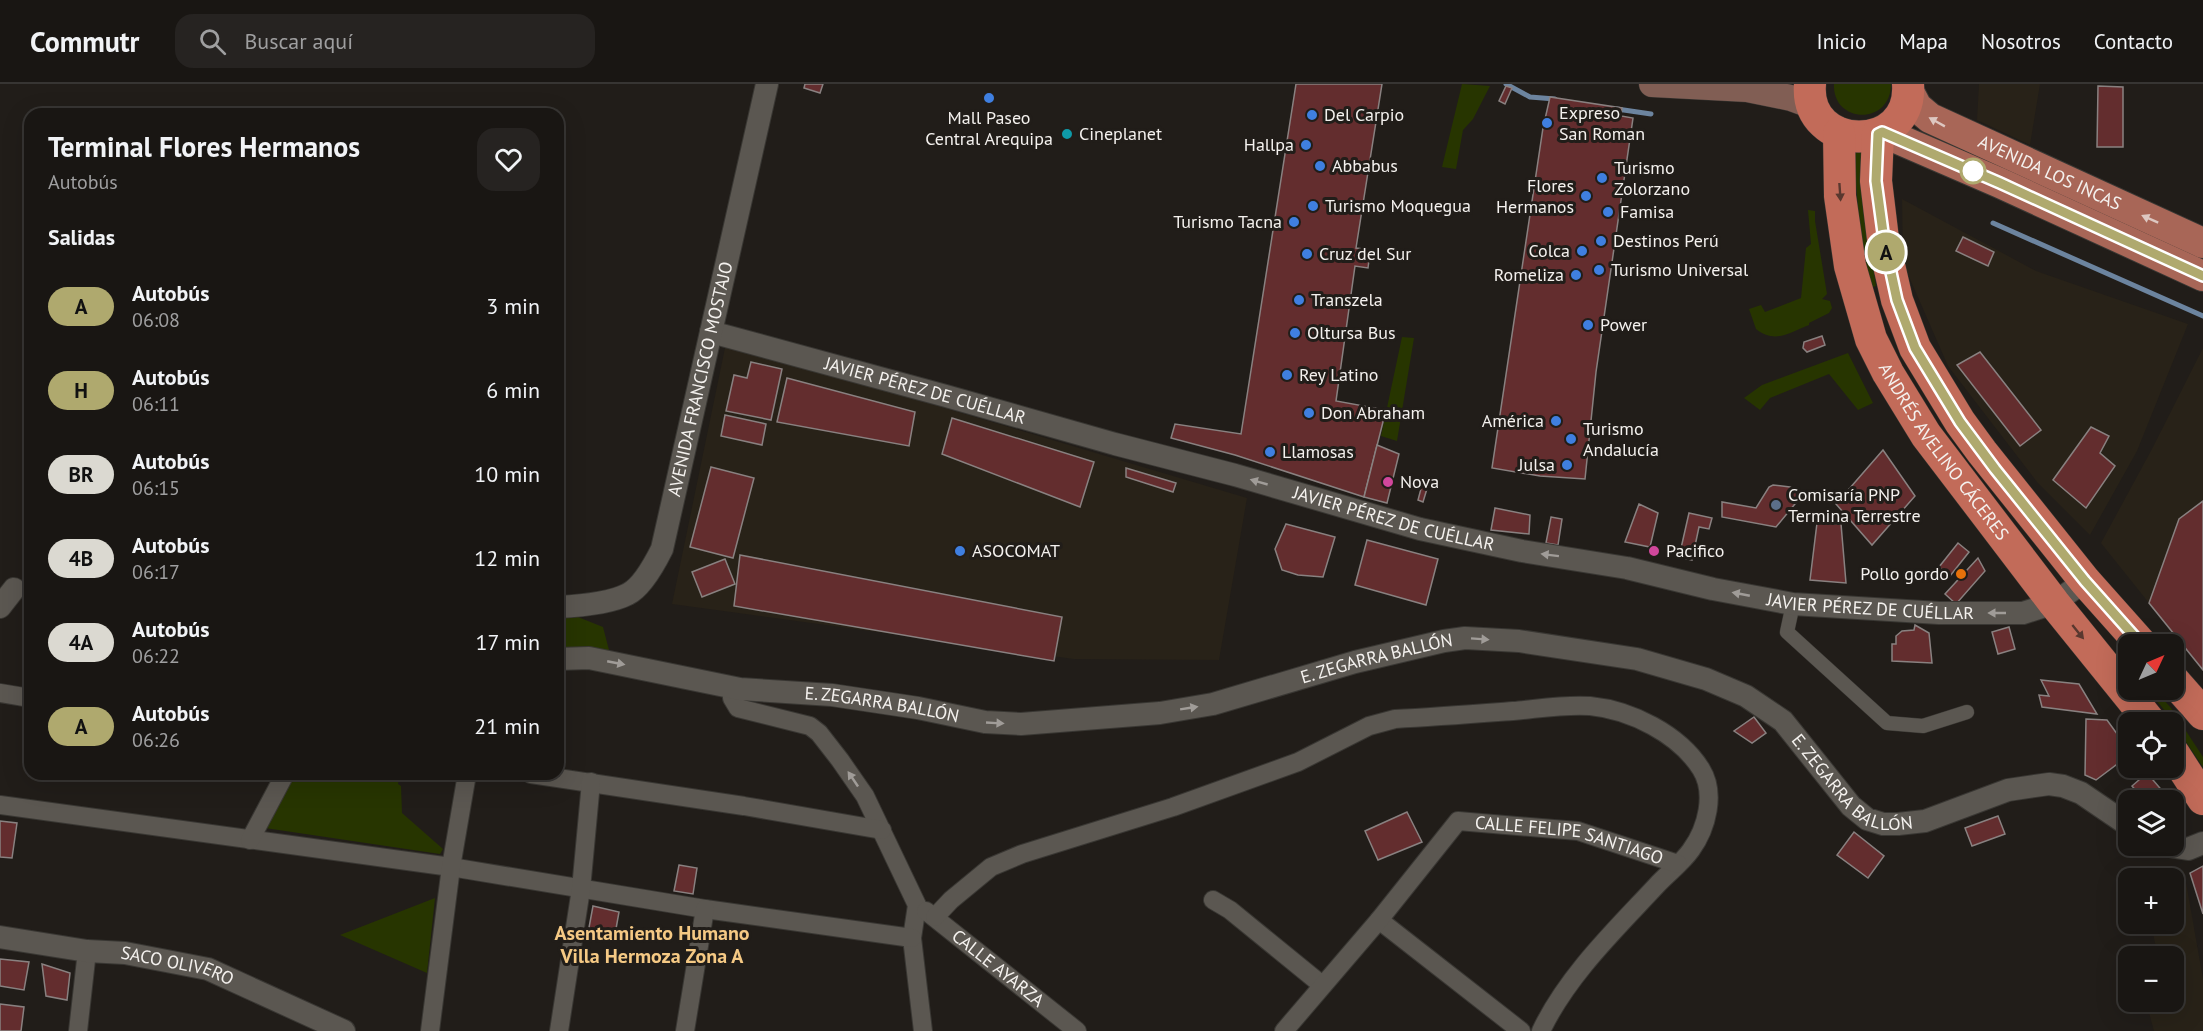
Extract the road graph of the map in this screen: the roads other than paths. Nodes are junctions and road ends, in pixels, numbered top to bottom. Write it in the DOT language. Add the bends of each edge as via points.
graph roads {
  1 [pos="767,84"];
  2 [pos="1652,84"];
  3 [pos="1908,87"];
  4 [pos="1812,95"];
  5 [pos="1839,133"];
  6 [pos="1880,133"];
  7 [pos="2203,243"];
  8 [pos="2203,276"];
  9 [pos="711,332"];
  10 [pos="2085,581"];
  11 [pos="15,582"];
  12 [pos="2054,603"];
  13 [pos="1792,604"];
  14 [pos="564,606"];
  15 [pos="0,607"];
  16 [pos="2132,634"];
  17 [pos="564,659"];
  18 [pos="733,687"];
  19 [pos="2184,692"];
  20 [pos="0,693"];
  21 [pos="24,697"];
  22 [pos="1967,712"];
  23 [pos="2142,712"];
  24 [pos="2203,714"];
  25 [pos="2184,770"];
  26 [pos="564,778"];
  27 [pos="282,780"];
  28 [pos="466,780"];
  29 [pos="591,782"];
  30 [pos="2203,799"];
  31 [pos="0,805"];
  32 [pos="2118,818"];
  33 [pos="882,830"];
  34 [pos="250,840"];
  35 [pos="2203,843"];
  36 [pos="2184,848"];
  37 [pos="1678,864"];
  38 [pos="451,867"];
  39 [pos="581,889"];
  40 [pos="1213,900"];
  41 [pos="917,905"];
  42 [pos="705,909"];
  43 [pos="935,917"];
  44 [pos="1379,920"];
  45 [pos="0,937"];
  46 [pos="912,938"];
  47 [pos="87,951"];
  48 [pos="1322,985"];
  49 [pos="922,1024"];
  50 [pos="318,1026"];
  51 [pos="78,1031"];
  52 [pos="344,1031"];
  53 [pos="430,1031"];
  54 [pos="559,1031"];
  55 [pos="685,1031"];
  56 [pos="936,1031"];
  57 [pos="1077,1031"];
  58 [pos="1284,1031"];
  59 [pos="1521,1031"];
  60 [pos="1541,1031"];
  1 -- 9 [label="street, AVENIDA FRANCISCO MOSTAJO"];
  2 -- 4 [label="main road" via="1748,89 1791,99"];
  3 -- 6 [label="highway" via="1903,110"];
  7 -- 3 [label="main road, AVENIDA LOS INCAS, one-way" via="1930,118 1917,107"];
  4 -- 5 [label="highway" via="1824,122"];
  5 -- 6 [label="highway" via="1858,138"];
  5 -- 12 [label="highway, ANDRÉS AVELINO CÁCERES, one-way" via="1844,231 1871,339 1926,435"];
  6 -- 8 [label="main road, AVENIDA LOS INCAS"];
  6 -- 10 [label="highway, ANDRÉS AVELINO CÁCERES" via="1876,181 1884,240 1897,300 1915,348 1960,422"];
  13 -- 9 [label="street, JAVIER PÉREZ DE CUÉLLAR, one-way" via="1420,529 1234,474"];
  9 -- 14 [label="street, AVENIDA FRANCISCO MOSTAJO" via="662,549 649,573 630,594"];
  10 -- 12 [label="street, JAVIER PÉREZ DE CUÉLLAR"];
  10 -- 16 [label="highway, ANDRÉS AVELINO CÁCERES"];
  11 -- 15 [label="street"];
  12 -- 13 [label="street, JAVIER PÉREZ DE CUÉLLAR, one-way" via="2023,613 1939,613"];
  12 -- 23 [label="highway, ANDRÉS AVELINO CÁCERES, one-way"];
  13 -- 22 [label="street" via="1787,632 1887,723 1923,726"];
  17 -- 18 [label="street, E. ZEGARRA BALLÓN, one-way" via="590,658"];
  18 -- 32 [label="street, E. ZEGARRA BALLÓN, one-way" via="832,694 985,722 1021,724 1160,713 1213,704 1355,662 1444,641 1520,641 1646,662 1706,679 1746,696 1783,721 1851,806 1883,824 1925,821 2008,789 2049,784 2081,793"];
  33 -- 18 [label="street, one-way" via="864,796 819,733 810,726 738,708 732,698"];
  19 -- 24 [label="highway"];
  20 -- 21 [label="street"];
  25 -- 30 [label="highway"];
  26 -- 29 [label="street"];
  27 -- 34 [label="street"];
  28 -- 38 [label="street"];
  29 -- 33 [label="street"];
  29 -- 39 [label="street"];
  31 -- 34 [label="street"];
  33 -- 41 [label="street"];
  34 -- 38 [label="street"];
  35 -- 36 [label="street"];
  37 -- 43 [label="street" via="1691,850 1704,824 1709,787 1694,757 1658,729 1627,715 1589,706 1395,719 1369,726 1298,762 991,867"];
  37 -- 44 [label="street, CALLE FELIPE SANTIAGO" via="1578,831 1458,821"];
  37 -- 60 [label="street" via="1579,970"];
  38 -- 39 [label="street"];
  38 -- 53 [label="street"];
  39 -- 42 [label="street"];
  39 -- 54 [label="street"];
  40 -- 48 [label="street"];
  41 -- 43 [label="street, CALLE AYARZA"];
  41 -- 46 [label="street"];
  42 -- 46 [label="street"];
  42 -- 55 [label="street"];
  43 -- 57 [label="street, CALLE AYARZA"];
  44 -- 48 [label="street"];
  44 -- 59 [label="street"];
  45 -- 47 [label="street, SACO OLIVERO"];
  46 -- 49 [label="street"];
  47 -- 50 [label="street, SACO OLIVERO" via="126,953 208,969"];
  47 -- 51 [label="street"];
  48 -- 58 [label="street"];
  49 -- 56 [label="street"];
  50 -- 52 [label="street, SACO OLIVERO"];
}
